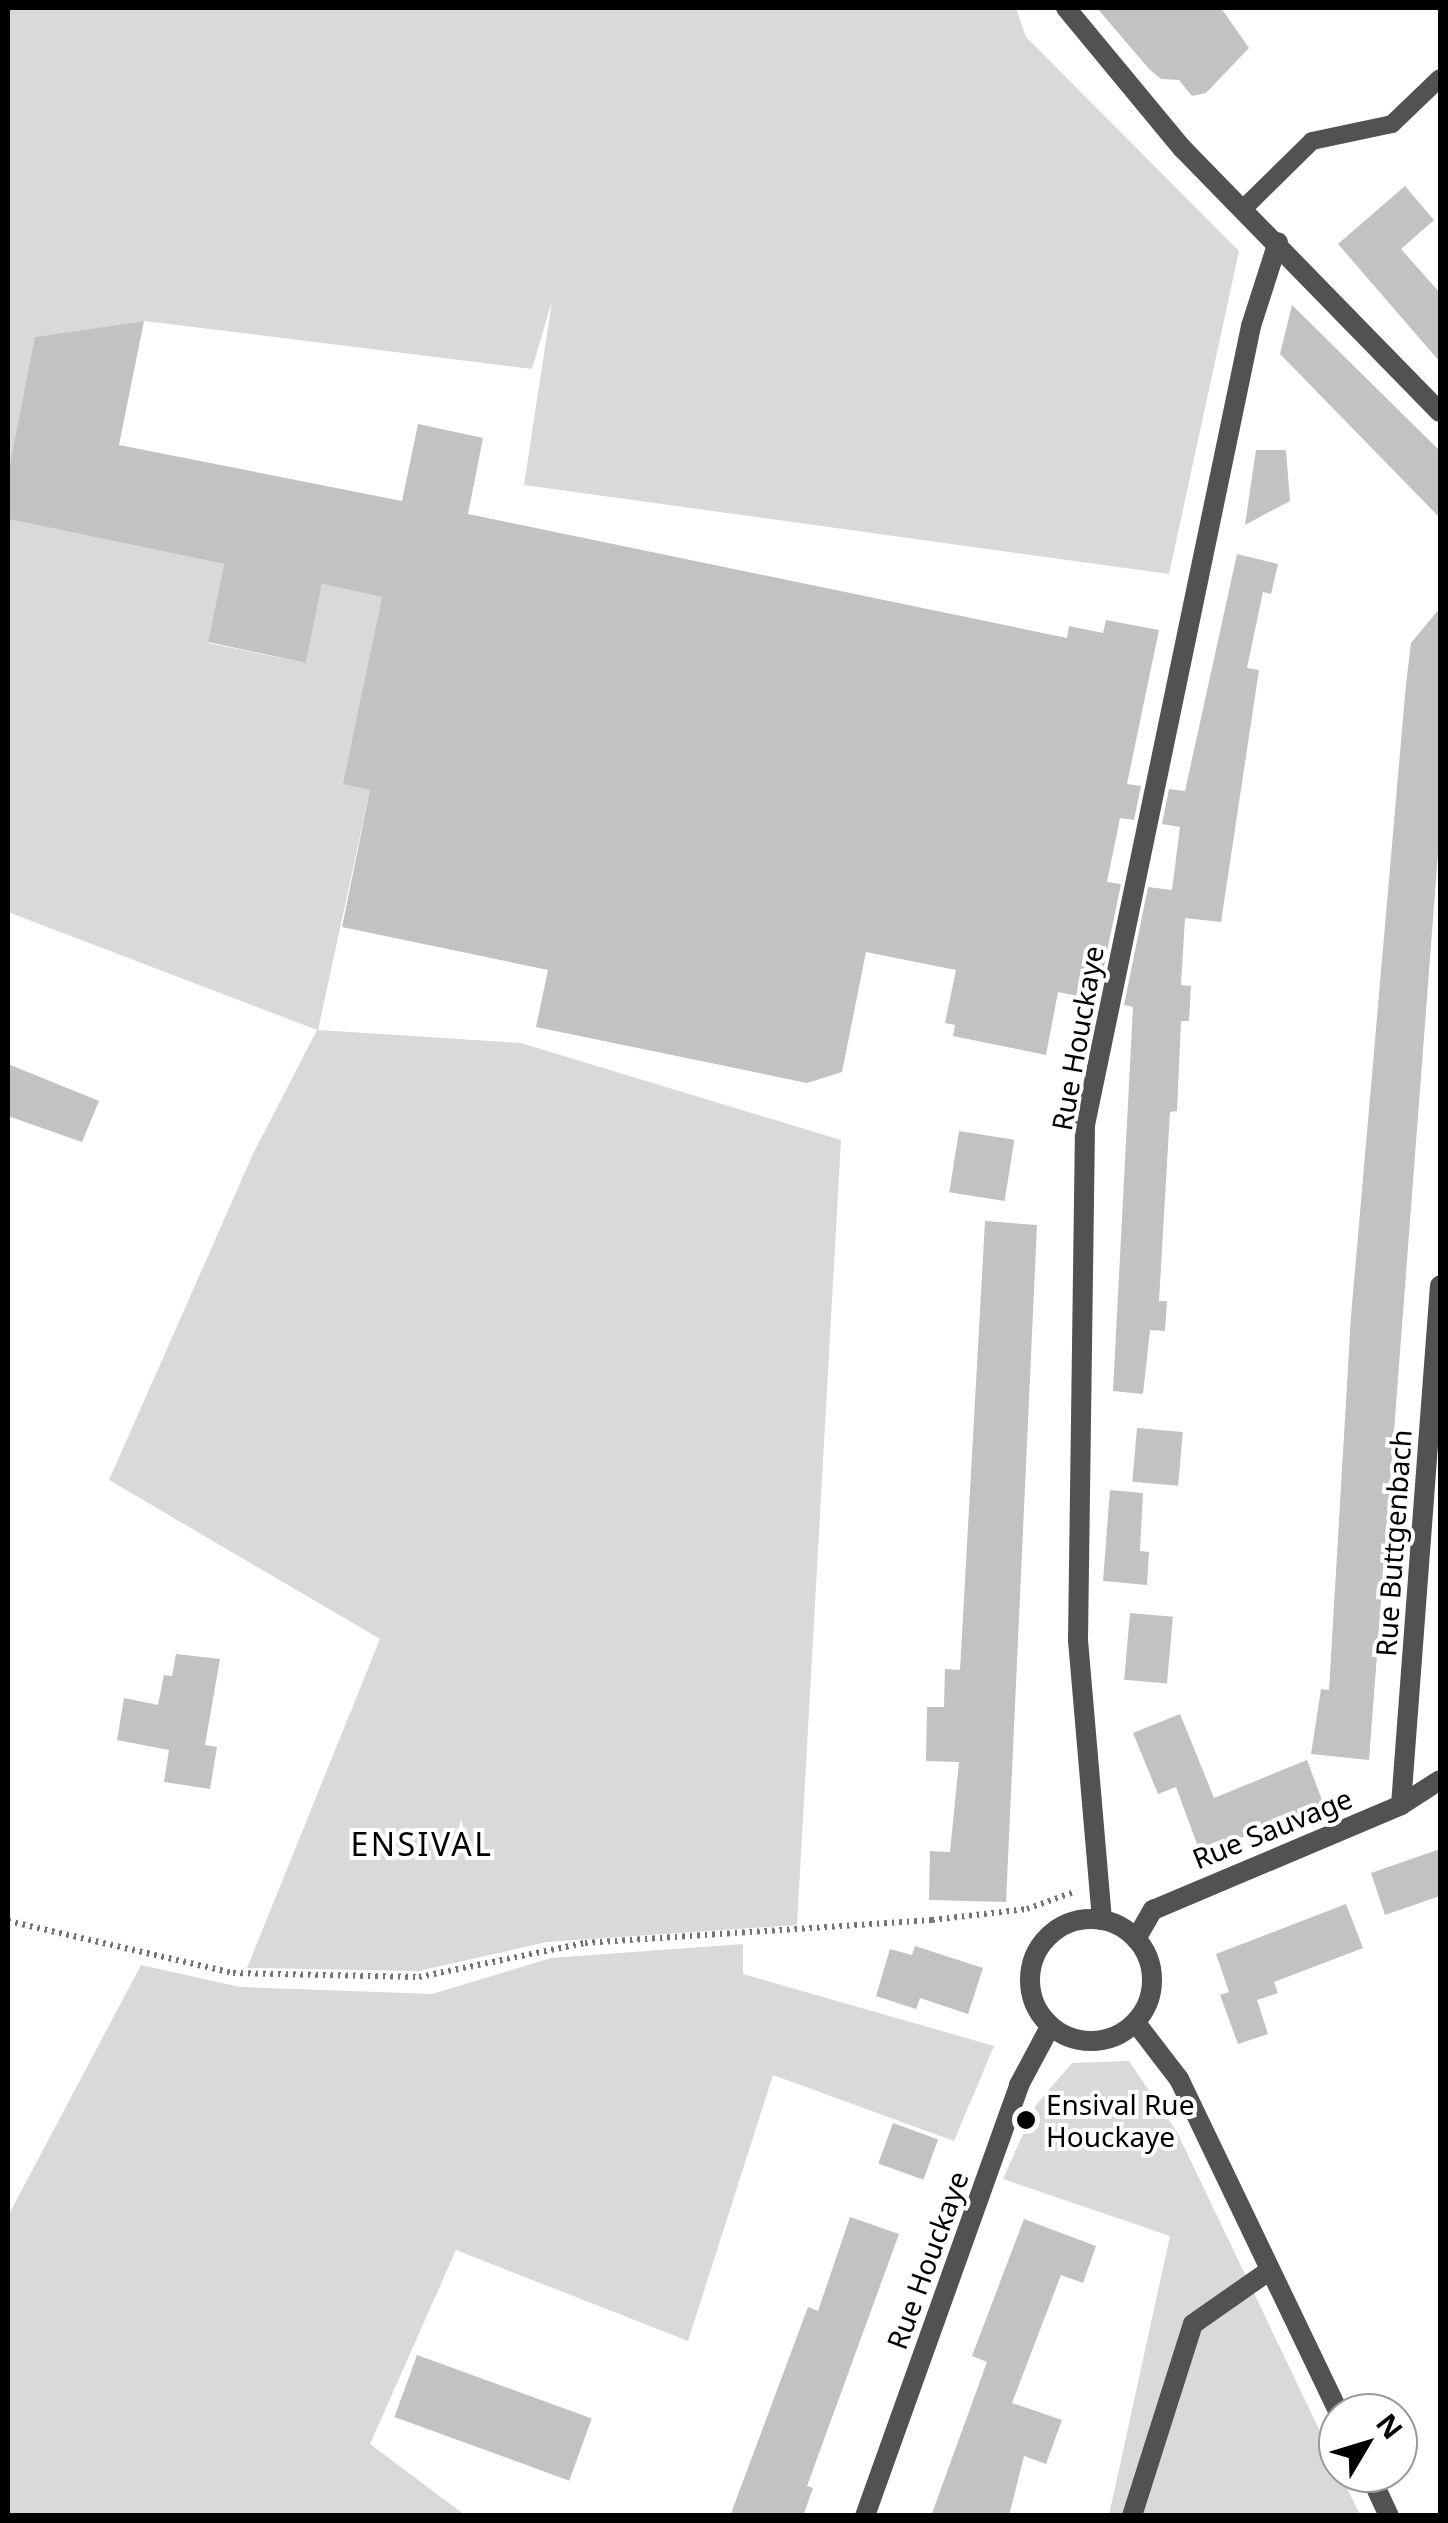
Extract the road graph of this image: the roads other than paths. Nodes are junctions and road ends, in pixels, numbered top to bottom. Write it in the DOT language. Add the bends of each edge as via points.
graph roads {
  1 [pos="1066,8"];
  2 [pos="1440,78"];
  3 [pos="1244,208"];
  4 [pos="1278,242"];
  5 [pos="1440,412"];
  6 [pos="1440,1285"];
  7 [pos="1440,1780"];
  8 [pos="1401,1805"];
  9 [pos="1102,1920"];
  10 [pos="1136,1938"];
  11 [pos="1136,2022"];
  12 [pos="1050,2027"];
  13 [pos="1270,2270"];
  14 [pos="1330,2393"];
  15 [pos="1378,2493"];
  16 [pos="865,2516"];
  17 [pos="1132,2516"];
  18 [pos="1389,2516"];
  1 -- 3 [label="street" via="1182,148"];
  2 -- 3 [label="lane" via="1392,124 1312,141"];
  3 -- 4 [label="street"];
  4 -- 5 [label="street"];
  4 -- 9 [label="street, Rue Houckaye" via="1251,326 1085,1125 1078,1640"];
  6 -- 8 [label="street, Rue Buttgenbach"];
  7 -- 8 [label="street, Rue Sauvage"];
  8 -- 10 [label="street, Rue Sauvage" via="1207,1882 1152,1910"];
  9 -- 10 [label="street"];
  9 -- 12 [label="street" via="1058,1929 1031,1965 1033,1998"];
  10 -- 11 [label="street" via="1152,1980"];
  11 -- 12 [label="street" via="1094,2042"];
  11 -- 13 [label="street" via="1179,2079"];
  12 -- 16 [label="street, Rue Houckaye" via="1019,2085"];
  13 -- 14 [label="street"];
  13 -- 17 [label="street" via="1193,2324"];
  15 -- 18 [label="street"];
}
